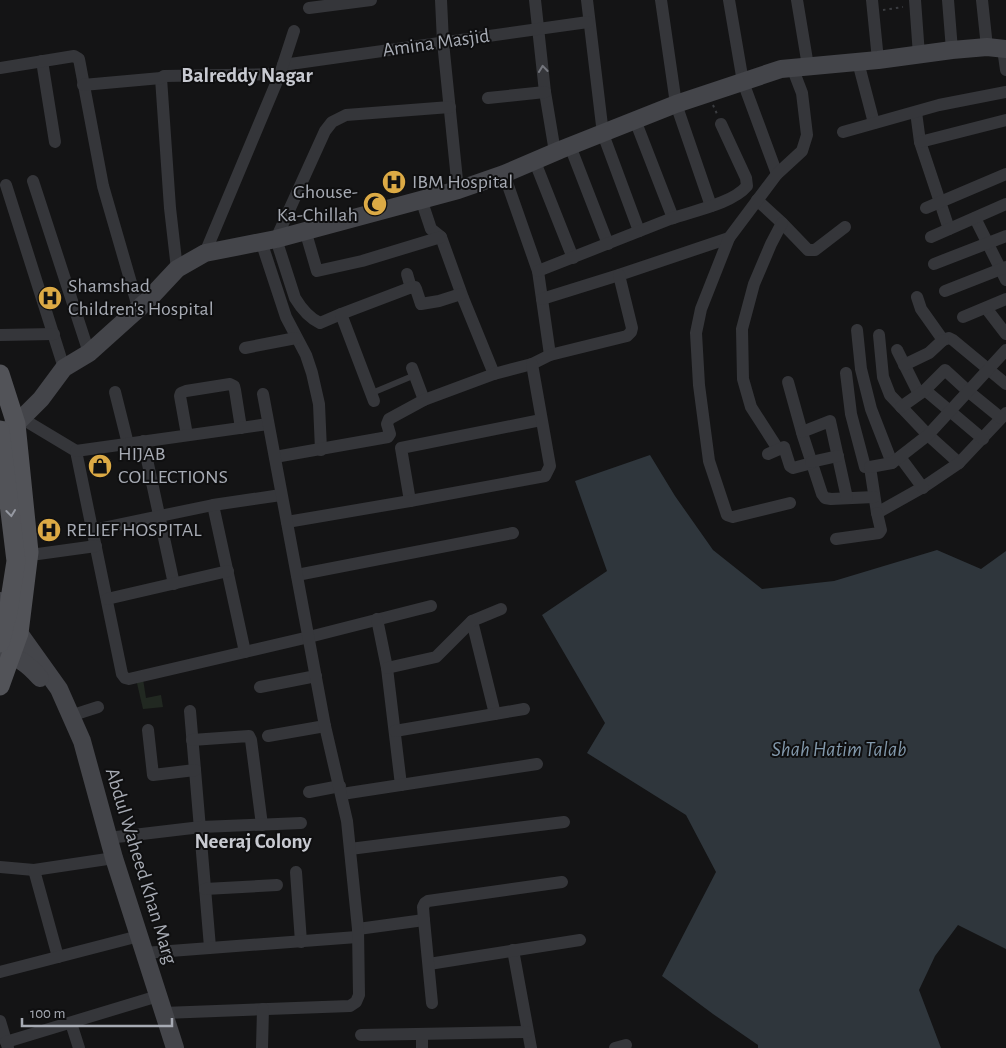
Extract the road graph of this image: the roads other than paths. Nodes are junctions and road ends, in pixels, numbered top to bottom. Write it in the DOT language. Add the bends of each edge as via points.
graph roads {
  1 [pos="371,0"];
  2 [pos="441,0"];
  3 [pos="534,0"];
  4 [pos="587,0"];
  5 [pos="662,0"];
  6 [pos="729,0"];
  7 [pos="797,0"];
  8 [pos="948,0"];
  9 [pos="982,0"];
  10 [pos="915,3"];
  11 [pos="873,5"];
  12 [pos="309,8"];
  13 [pos="588,22"];
  14 [pos="538,29"];
  15 [pos="294,30"];
  16 [pos="443,42"];
  17 [pos="999,48"];
  18 [pos="952,50"];
  19 [pos="919,55"];
  20 [pos="878,60"];
  21 [pos="42,61"];
  22 [pos="858,62"];
  23 [pos="800,66"];
  24 [pos="0,68"];
  25 [pos="281,69"];
  26 [pos="1006,70"];
  27 [pos="161,78"];
  28 [pos="742,82"];
  29 [pos="83,85"];
  30 [pos="545,92"];
  31 [pos="1006,92"];
  32 [pos="488,98"];
  33 [pos="676,104"];
  34 [pos="450,107"];
  35 [pos="916,112"];
  36 [pos="635,120"];
  37 [pos="1006,120"];
  38 [pos="874,123"];
  39 [pos="720,124"];
  40 [pos="843,132"];
  41 [pos="603,134"];
  42 [pos="54,142"];
  43 [pos="920,142"];
  44 [pos="563,149"];
  45 [pos="535,162"];
  46 [pos="504,174"];
  47 [pos="777,174"];
  48 [pos="1006,174"];
  49 [pos="33,181"];
  50 [pos="6,185"];
  51 [pos="458,190"];
  52 [pos="421,199"];
  53 [pos="757,200"];
  54 [pos="940,202"];
  55 [pos="1006,204"];
  56 [pos="711,206"];
  57 [pos="926,208"];
  58 [pos="673,218"];
  59 [pos="975,218"];
  60 [pos="782,223"];
  61 [pos="845,227"];
  62 [pos="949,229"];
  63 [pos="305,230"];
  64 [pos="639,231"];
  65 [pos="1006,236"];
  66 [pos="441,237"];
  67 [pos="931,237"];
  68 [pos="729,238"];
  69 [pos="269,240"];
  70 [pos="988,243"];
  71 [pos="608,244"];
  72 [pos="205,253"];
  73 [pos="573,258"];
  74 [pos="934,264"];
  75 [pos="177,269"];
  76 [pos="538,271"];
  77 [pos="1004,272"];
  78 [pos="407,274"];
  79 [pos="619,275"];
  80 [pos="411,288"];
  81 [pos="945,290"];
  82 [pos="461,294"];
  83 [pos="917,297"];
  84 [pos="542,299"];
  85 [pos="1006,299"];
  86 [pos="138,307"];
  87 [pos="986,308"];
  88 [pos="342,314"];
  89 [pos="964,318"];
  90 [pos="858,330"];
  91 [pos="54,334"];
  92 [pos="879,334"];
  93 [pos="1006,334"];
  94 [pos="0,335"];
  95 [pos="296,338"];
  96 [pos="943,340"];
  97 [pos="245,348"];
  98 [pos="897,350"];
  99 [pos="1006,350"];
  100 [pos="89,352"];
  101 [pos="550,355"];
  102 [pos="532,364"];
  103 [pos="904,365"];
  104 [pos="64,368"];
  105 [pos="988,370"];
  106 [pos="414,372"];
  107 [pos="846,373"];
  108 [pos="0,374"];
  109 [pos="494,374"];
  110 [pos="788,382"];
  111 [pos="1006,384"];
  112 [pos="115,392"];
  113 [pos="922,392"];
  114 [pos="968,392"];
  115 [pos="263,394"];
  116 [pos="373,397"];
  117 [pos="424,400"];
  118 [pos="900,407"];
  119 [pos="950,412"];
  120 [pos="1004,416"];
  121 [pos="541,420"];
  122 [pos="268,424"];
  123 [pos="9,427"];
  124 [pos="241,428"];
  125 [pos="802,432"];
  126 [pos="928,434"];
  127 [pos="187,435"];
  128 [pos="983,439"];
  129 [pos="143,441"];
  130 [pos="128,444"];
  131 [pos="321,450"];
  132 [pos="76,451"];
  133 [pos="838,456"];
  134 [pos="275,457"];
  135 [pos="896,460"];
  136 [pos="960,462"];
  137 [pos="812,463"];
  138 [pos="870,467"];
  139 [pos="923,488"];
  140 [pos="281,494"];
  141 [pos="874,497"];
  142 [pos="847,498"];
  143 [pos="410,501"];
  144 [pos="790,503"];
  145 [pos="213,505"];
  146 [pos="878,513"];
  147 [pos="160,516"];
  148 [pos="287,522"];
  149 [pos="93,530"];
  150 [pos="513,533"];
  151 [pos="836,539"];
  152 [pos="96,546"];
  153 [pos="30,552"];
  154 [pos="228,571"];
  155 [pos="297,575"];
  156 [pos="174,584"];
  157 [pos="107,599"];
  158 [pos="0,601"];
  159 [pos="431,606"];
  160 [pos="501,609"];
  161 [pos="377,619"];
  162 [pos="472,621"];
  163 [pos="19,633"];
  164 [pos="309,637"];
  165 [pos="4,650"];
  166 [pos="245,652"];
  167 [pos="387,668"];
  168 [pos="316,676"];
  169 [pos="0,686"];
  170 [pos="260,687"];
  171 [pos="62,699"];
  172 [pos="98,707"];
  173 [pos="524,709"];
  174 [pos="190,711"];
  175 [pos="495,714"];
  176 [pos="70,716"];
  177 [pos="325,726"];
  178 [pos="148,730"];
  179 [pos="395,731"];
  180 [pos="268,736"];
  181 [pos="192,740"];
  182 [pos="537,764"];
  183 [pos="195,770"];
  184 [pos="401,785"];
  185 [pos="341,790"];
  186 [pos="309,792"];
  187 [pos="301,822"];
  188 [pos="564,822"];
  189 [pos="262,825"];
  190 [pos="201,828"];
  191 [pos="108,838"];
  192 [pos="350,849"];
  193 [pos="114,858"];
  194 [pos="0,867"];
  195 [pos="34,870"];
  196 [pos="296,872"];
  197 [pos="562,882"];
  198 [pos="277,885"];
  199 [pos="206,889"];
  200 [pos="424,920"];
  201 [pos="358,933"];
  202 [pos="139,936"];
  203 [pos="580,940"];
  204 [pos="301,942"];
  205 [pos="210,947"];
  206 [pos="514,950"];
  207 [pos="144,953"];
  208 [pos="58,957"];
  209 [pos="429,964"];
  210 [pos="0,972"];
  211 [pos="432,1003"];
  212 [pos="161,1005"];
  213 [pos="263,1009"];
  214 [pos="0,1021"];
  215 [pos="71,1023"];
  216 [pos="528,1032"];
  217 [pos="422,1034"];
  218 [pos="361,1035"];
  219 [pos="7,1045"];
  220 [pos="79,1048"];
  221 [pos="174,1048"];
  222 [pos="262,1048"];
  223 [pos="422,1048"];
  224 [pos="531,1048"];
  1 -- 12 [label="street"];
  2 -- 16 [label="street"];
  3 -- 14 [label="street"];
  4 -- 13 [label="street"];
  5 -- 33 [label="street"];
  6 -- 28 [label="street"];
  7 -- 23 [label="street"];
  8 -- 18 [label="street"];
  9 -- 17 [label="street"];
  10 -- 19 [label="street"];
  11 -- 20 [label="street"];
  13 -- 14 [label="street, Amina Masjid"];
  13 -- 41 [label="street"];
  14 -- 16 [label="street, Amina Masjid"];
  30 -- 14 [label="street, one-way"];
  15 -- 25 [label="street"];
  16 -- 25 [label="street, Amina Masjid"];
  16 -- 34 [label="street"];
  17 -- 18 [label="street"];
  17 -- 26 [label="street"];
  18 -- 19 [label="street"];
  19 -- 20 [label="street"];
  20 -- 22 [label="street"];
  21 -- 24 [label="street"];
  21 -- 29 [label="street" via="78,57"];
  21 -- 42 [label="street"];
  22 -- 23 [label="street"];
  22 -- 38 [label="street"];
  23 -- 28 [label="street"];
  23 -- 47 [label="street" via="807,135 802,151"];
  25 -- 27 [label="street, Amina Masjid"];
  25 -- 72 [label="street"];
  27 -- 29 [label="street, Amina Masjid"];
  27 -- 75 [label="street"];
  28 -- 33 [label="street"];
  28 -- 47 [label="street"];
  29 -- 86 [label="street" via="103,186"];
  30 -- 32 [label="street"];
  30 -- 44 [label="street"];
  31 -- 35 [label="street"];
  33 -- 36 [label="street"];
  33 -- 56 [label="street"];
  34 -- 51 [label="street"];
  34 -- 69 [label="street" via="346,115 332,122 324,131"];
  35 -- 38 [label="street"];
  35 -- 43 [label="street"];
  36 -- 41 [label="street"];
  36 -- 58 [label="street"];
  37 -- 43 [label="street"];
  38 -- 40 [label="street"];
  39 -- 56 [label="street" via="747,186"];
  41 -- 44 [label="street"];
  41 -- 64 [label="street"];
  43 -- 54 [label="street"];
  44 -- 45 [label="street"];
  44 -- 71 [label="street"];
  45 -- 46 [label="street"];
  45 -- 73 [label="street"];
  46 -- 51 [label="street"];
  46 -- 76 [label="street"];
  47 -- 53 [label="street"];
  48 -- 54 [label="street"];
  49 -- 100 [label="street"];
  50 -- 91 [label="street"];
  51 -- 52 [label="street"];
  52 -- 63 [label="street"];
  52 -- 66 [label="street" via="431,229"];
  53 -- 60 [label="street"];
  53 -- 68 [label="street"];
  54 -- 57 [label="street"];
  54 -- 62 [label="street"];
  55 -- 59 [label="street"];
  56 -- 58 [label="street"];
  58 -- 64 [label="street"];
  59 -- 62 [label="street"];
  59 -- 70 [label="street"];
  60 -- 61 [label="street" via="803,248 811,251"];
  60 -- 137 [label="street" via="754,284 742,329 744,379 751,406 773,452 784,447 793,468"];
  62 -- 67 [label="street"];
  63 -- 66 [label="street" via="317,271"];
  63 -- 69 [label="street"];
  64 -- 71 [label="street"];
  65 -- 70 [label="street"];
  66 -- 82 [label="street"];
  68 -- 79 [label="street"];
  68 -- 144 [label="street" via="701,310 696,333 709,461 729,517"];
  69 -- 72 [label="street"];
  69 -- 88 [label="street" via="295,298 310,318 320,323"];
  69 -- 95 [label="street" via="286,317"];
  70 -- 74 [label="street"];
  70 -- 77 [label="street"];
  71 -- 73 [label="street"];
  72 -- 75 [label="street"];
  73 -- 76 [label="street"];
  75 -- 86 [label="street"];
  76 -- 84 [label="street"];
  77 -- 81 [label="street"];
  78 -- 80 [label="street"];
  79 -- 84 [label="street"];
  79 -- 101 [label="street" via="632,328 630,334"];
  80 -- 82 [label="street" via="415,287 421,304"];
  80 -- 88 [label="street"];
  82 -- 109 [label="street"];
  83 -- 96 [label="street" via="921,309"];
  84 -- 101 [label="street"];
  85 -- 87 [label="street"];
  86 -- 100 [label="street"];
  87 -- 89 [label="street"];
  87 -- 93 [label="street"];
  88 -- 116 [label="street"];
  90 -- 135 [label="street" via="861,369 871,409"];
  91 -- 94 [label="street"];
  91 -- 104 [label="street"];
  92 -- 118 [label="street" via="883,377 890,395"];
  95 -- 97 [label="street"];
  95 -- 131 [label="street" via="306,355 319,404"];
  96 -- 103 [label="street" via="929,353"];
  96 -- 105 [label="street" via="953,340"];
  98 -- 103 [label="street"];
  99 -- 105 [label="street"];
  100 -- 104 [label="street"];
  101 -- 102 [label="street"];
  102 -- 109 [label="street"];
  102 -- 121 [label="street"];
  103 -- 113 [label="street"];
  104 -- 123 [label="street" via="41,399"];
  105 -- 111 [label="street"];
  105 -- 114 [label="street"];
  106 -- 116 [label="lane"];
  106 -- 117 [label="street"];
  107 -- 138 [label="street" via="851,414 865,467"];
  108 -- 123 [label="main road"];
  109 -- 117 [label="street"];
  110 -- 125 [label="street"];
  112 -- 130 [label="street"];
  113 -- 114 [label="street" via="945,370"];
  113 -- 118 [label="street"];
  113 -- 119 [label="street"];
  114 -- 119 [label="street"];
  114 -- 120 [label="street"];
  115 -- 122 [label="street"];
  117 -- 131 [label="street" via="389,419 388,437"];
  118 -- 126 [label="street"];
  119 -- 126 [label="street"];
  119 -- 128 [label="street"];
  120 -- 128 [label="street"];
  121 -- 143 [label="street" via="550,466 545,476"];
  121 -- 143 [label="street" via="401,448"];
  122 -- 124 [label="street"];
  122 -- 134 [label="street"];
  123 -- 132 [label="street"];
  123 -- 153 [label="main road"];
  123 -- 165 [label="main road, one-way" via="16,561"];
  124 -- 127 [label="street"];
  124 -- 127 [label="street" via="234,386 230,384 181,393"];
  125 -- 133 [label="street" via="830,421"];
  125 -- 137 [label="street"];
  126 -- 135 [label="street"];
  126 -- 136 [label="street"];
  127 -- 129 [label="street"];
  128 -- 136 [label="street"];
  129 -- 130 [label="street"];
  129 -- 147 [label="street"];
  130 -- 132 [label="street"];
  131 -- 134 [label="street"];
  132 -- 149 [label="street"];
  133 -- 137 [label="street"];
  133 -- 142 [label="street"];
  134 -- 140 [label="street"];
  135 -- 138 [label="street"];
  135 -- 139 [label="street"];
  136 -- 139 [label="street"];
  137 -- 142 [label="street" via="825,498"];
  138 -- 141 [label="street"];
  139 -- 146 [label="street"];
  140 -- 145 [label="street"];
  140 -- 148 [label="street"];
  141 -- 142 [label="street"];
  141 -- 146 [label="street"];
  143 -- 148 [label="street"];
  145 -- 147 [label="street"];
  145 -- 154 [label="street"];
  146 -- 151 [label="street" via="880,532"];
  147 -- 149 [label="street"];
  147 -- 156 [label="street"];
  148 -- 155 [label="street"];
  149 -- 152 [label="street"];
  150 -- 155 [label="street"];
  152 -- 153 [label="street" via="38,554"];
  152 -- 157 [label="street"];
  153 -- 163 [label="main road"];
  154 -- 156 [label="street"];
  154 -- 166 [label="street"];
  155 -- 164 [label="street"];
  156 -- 157 [label="street"];
  157 -- 166 [label="street" via="125,678"];
  158 -- 163 [label="street, Abdul Waheed Khan Marg"];
  159 -- 161 [label="street"];
  160 -- 162 [label="street"];
  161 -- 164 [label="street"];
  161 -- 167 [label="street"];
  162 -- 167 [label="street" via="436,657"];
  162 -- 175 [label="street"];
  163 -- 165 [label="main road"];
  163 -- 171 [label="street, Abdul Waheed Khan Marg" via="59,689"];
  164 -- 166 [label="street"];
  164 -- 168 [label="street"];
  165 -- 169 [label="main road"];
  165 -- 171 [label="street" via="28,664"];
  167 -- 179 [label="street"];
  168 -- 170 [label="street"];
  168 -- 177 [label="street"];
  171 -- 176 [label="street, Abdul Waheed Khan Marg"];
  172 -- 176 [label="street"];
  173 -- 175 [label="street"];
  174 -- 181 [label="street"];
  175 -- 179 [label="street"];
  176 -- 191 [label="street, Abdul Waheed Khan Marg" via="82,741"];
  177 -- 180 [label="street"];
  177 -- 185 [label="street"];
  178 -- 183 [label="street" via="153,775"];
  179 -- 184 [label="street"];
  181 -- 183 [label="street"];
  181 -- 189 [label="street" via="249,736"];
  182 -- 184 [label="street"];
  183 -- 190 [label="street"];
  184 -- 185 [label="street"];
  185 -- 186 [label="street"];
  185 -- 192 [label="street"];
  187 -- 189 [label="street"];
  188 -- 192 [label="street"];
  189 -- 190 [label="street"];
  190 -- 191 [label="street"];
  190 -- 199 [label="street"];
  191 -- 193 [label="street, Abdul Waheed Khan Marg"];
  192 -- 201 [label="street"];
  193 -- 195 [label="street"];
  193 -- 202 [label="street, Abdul Waheed Khan Marg"];
  194 -- 195 [label="street"];
  195 -- 208 [label="street"];
  196 -- 204 [label="street"];
  197 -- 200 [label="street" via="428,901 423,907"];
  198 -- 199 [label="street"];
  199 -- 205 [label="street"];
  200 -- 201 [label="street"];
  200 -- 209 [label="street"];
  201 -- 204 [label="street"];
  201 -- 213 [label="street" via="359,995 356,1002 350,1006"];
  202 -- 207 [label="street, Abdul Waheed Khan Marg"];
  202 -- 208 [label="street"];
  203 -- 206 [label="street"];
  204 -- 205 [label="street"];
  205 -- 207 [label="street"];
  206 -- 209 [label="street"];
  206 -- 216 [label="street"];
  207 -- 212 [label="street, Abdul Waheed Khan Marg"];
  208 -- 210 [label="street"];
  209 -- 211 [label="street"];
  212 -- 213 [label="street"];
  212 -- 215 [label="street"];
  212 -- 221 [label="street, Abdul Waheed Khan Marg"];
  213 -- 222 [label="street"];
  214 -- 219 [label="street"];
  215 -- 219 [label="street"];
  215 -- 220 [label="street"];
  216 -- 217 [label="street"];
  216 -- 224 [label="street"];
  217 -- 218 [label="street"];
  217 -- 223 [label="street"];
}
